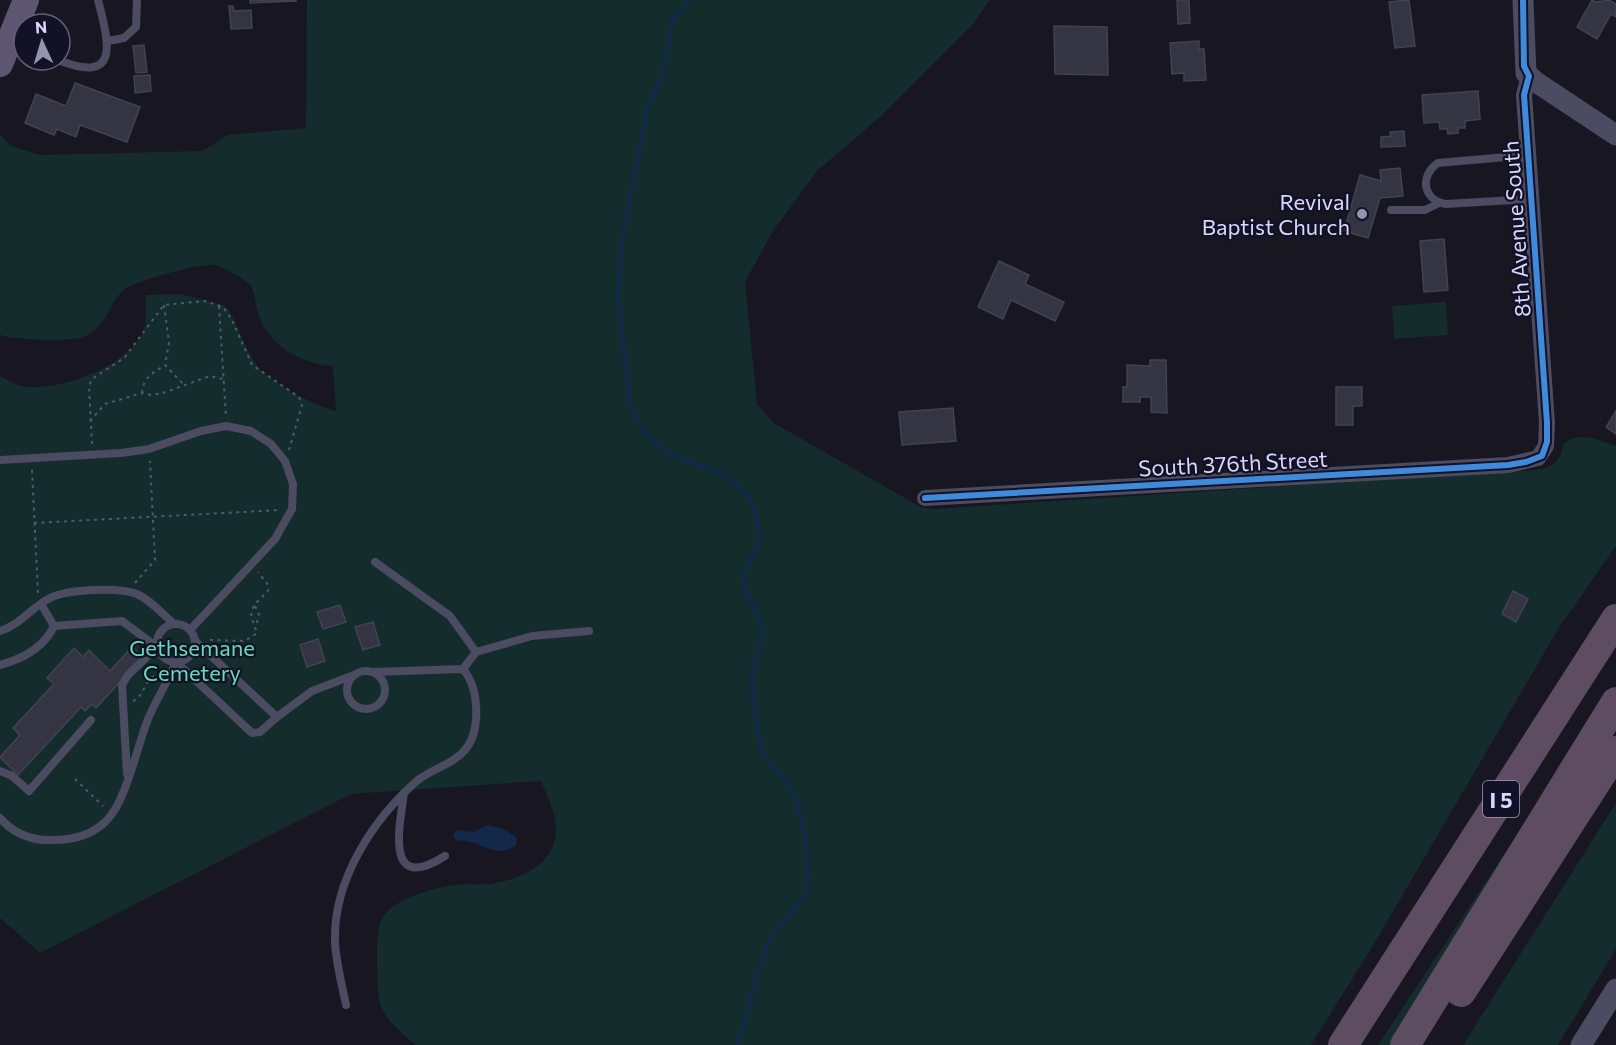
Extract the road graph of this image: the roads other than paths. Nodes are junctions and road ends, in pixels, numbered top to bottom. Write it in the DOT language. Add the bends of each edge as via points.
graph roads {
  1 [pos="10,0"];
  2 [pos="26,0"];
  3 [pos="98,0"];
  4 [pos="137,0"];
  5 [pos="1524,1"];
  6 [pos="8,36"];
  7 [pos="108,41"];
  8 [pos="0,64"];
  9 [pos="72,65"];
  10 [pos="1529,76"];
  11 [pos="1616,135"];
  12 [pos="1529,155"];
  13 [pos="1533,199"];
  14 [pos="1439,203"];
  15 [pos="1391,210"];
  16 [pos="1542,456"];
  17 [pos="0,460"];
  18 [pos="925,498"];
  19 [pos="375,562"];
  20 [pos="41,604"];
  21 [pos="1616,619"];
  22 [pos="173,624"];
  23 [pos="54,626"];
  24 [pos="190,630"];
  25 [pos="0,631"];
  26 [pos="589,631"];
  27 [pos="195,641"];
  28 [pos="157,647"];
  29 [pos="476,652"];
  30 [pos="1616,658"];
  31 [pos="176,662"];
  32 [pos="0,665"];
  33 [pos="464,669"];
  34 [pos="373,672"];
  35 [pos="354,675"];
  36 [pos="1616,702"];
  37 [pos="277,717"];
  38 [pos="91,720"];
  39 [pos="1616,751"];
  40 [pos="0,771"];
  41 [pos="127,777"];
  42 [pos="405,793"];
  43 [pos="0,818"];
  44 [pos="445,856"];
  45 [pos="1386,978"];
  46 [pos="1616,989"];
  47 [pos="346,1005"];
  48 [pos="1343,1045"];
  49 [pos="1406,1045"];
  50 [pos="1427,1045"];
  51 [pos="1581,1045"];
  1 -- 6 [label="main road"];
  2 -- 6 [label="main road"];
  3 -- 7 [label="lane"];
  4 -- 7 [label="lane" via="136,27 124,38"];
  5 -- 10 [label="street, 8th Avenue South" via="1524,66"];
  6 -- 8 [label="main road"];
  7 -- 9 [label="lane" via="107,59 100,66"];
  10 -- 11 [label="street"];
  10 -- 12 [label="street, 8th Avenue South" via="1524,95"];
  12 -- 13 [label="street, 8th Avenue South"];
  12 -- 14 [label="lane" via="1438,164 1425,180 1428,194"];
  13 -- 14 [label="lane"];
  13 -- 16 [label="street, 8th Avenue South" via="1547,423"];
  14 -- 15 [label="lane" via="1425,210"];
  16 -- 18 [label="street, South 376th Street" via="1508,465"];
  17 -- 24 [label="lane" via="149,449 226,426 251,431 271,444 285,461 292,483 292,509 275,539"];
  19 -- 29 [label="lane" via="450,616"];
  20 -- 22 [label="lane" via="66,593 128,592 145,598"];
  20 -- 23 [label="lane"];
  20 -- 25 [label="lane"];
  21 -- 45 [label="highway, I 5"];
  22 -- 24 [label="lane"];
  22 -- 28 [label="lane" via="158,634"];
  23 -- 28 [label="lane" via="123,621"];
  23 -- 32 [label="lane" via="50,636 36,648"];
  24 -- 27 [label="lane"];
  26 -- 29 [label="lane" via="532,636"];
  27 -- 31 [label="lane" via="188,657"];
  27 -- 37 [label="lane"];
  28 -- 31 [label="lane" via="164,658"];
  28 -- 41 [label="lane" via="123,685"];
  29 -- 33 [label="lane"];
  30 -- 45 [label="highway, I 5" via="1413,955"];
  31 -- 37 [label="lane" via="252,733 260,732"];
  31 -- 41 [label="lane"];
  33 -- 34 [label="lane"];
  33 -- 42 [label="lane" via="474,694 474,729 469,745"];
  34 -- 35 [label="lane"];
  34 -- 35 [label="lane" via="381,678 385,693 382,702 369,709 354,706 348,698 348,683"];
  35 -- 37 [label="lane" via="312,691"];
  36 -- 49 [label="highway, I 5"];
  38 -- 40 [label="lane" via="29,791"];
  39 -- 50 [label="highway"];
  41 -- 43 [label="lane" via="108,819 88,834 74,838 31,838 18,834"];
  42 -- 44 [label="lane" via="398,845 402,859 415,868"];
  42 -- 47 [label="lane" via="370,832 349,874 335,944"];
  45 -- 48 [label="highway, I 5"];
  46 -- 51 [label="street"];
}
